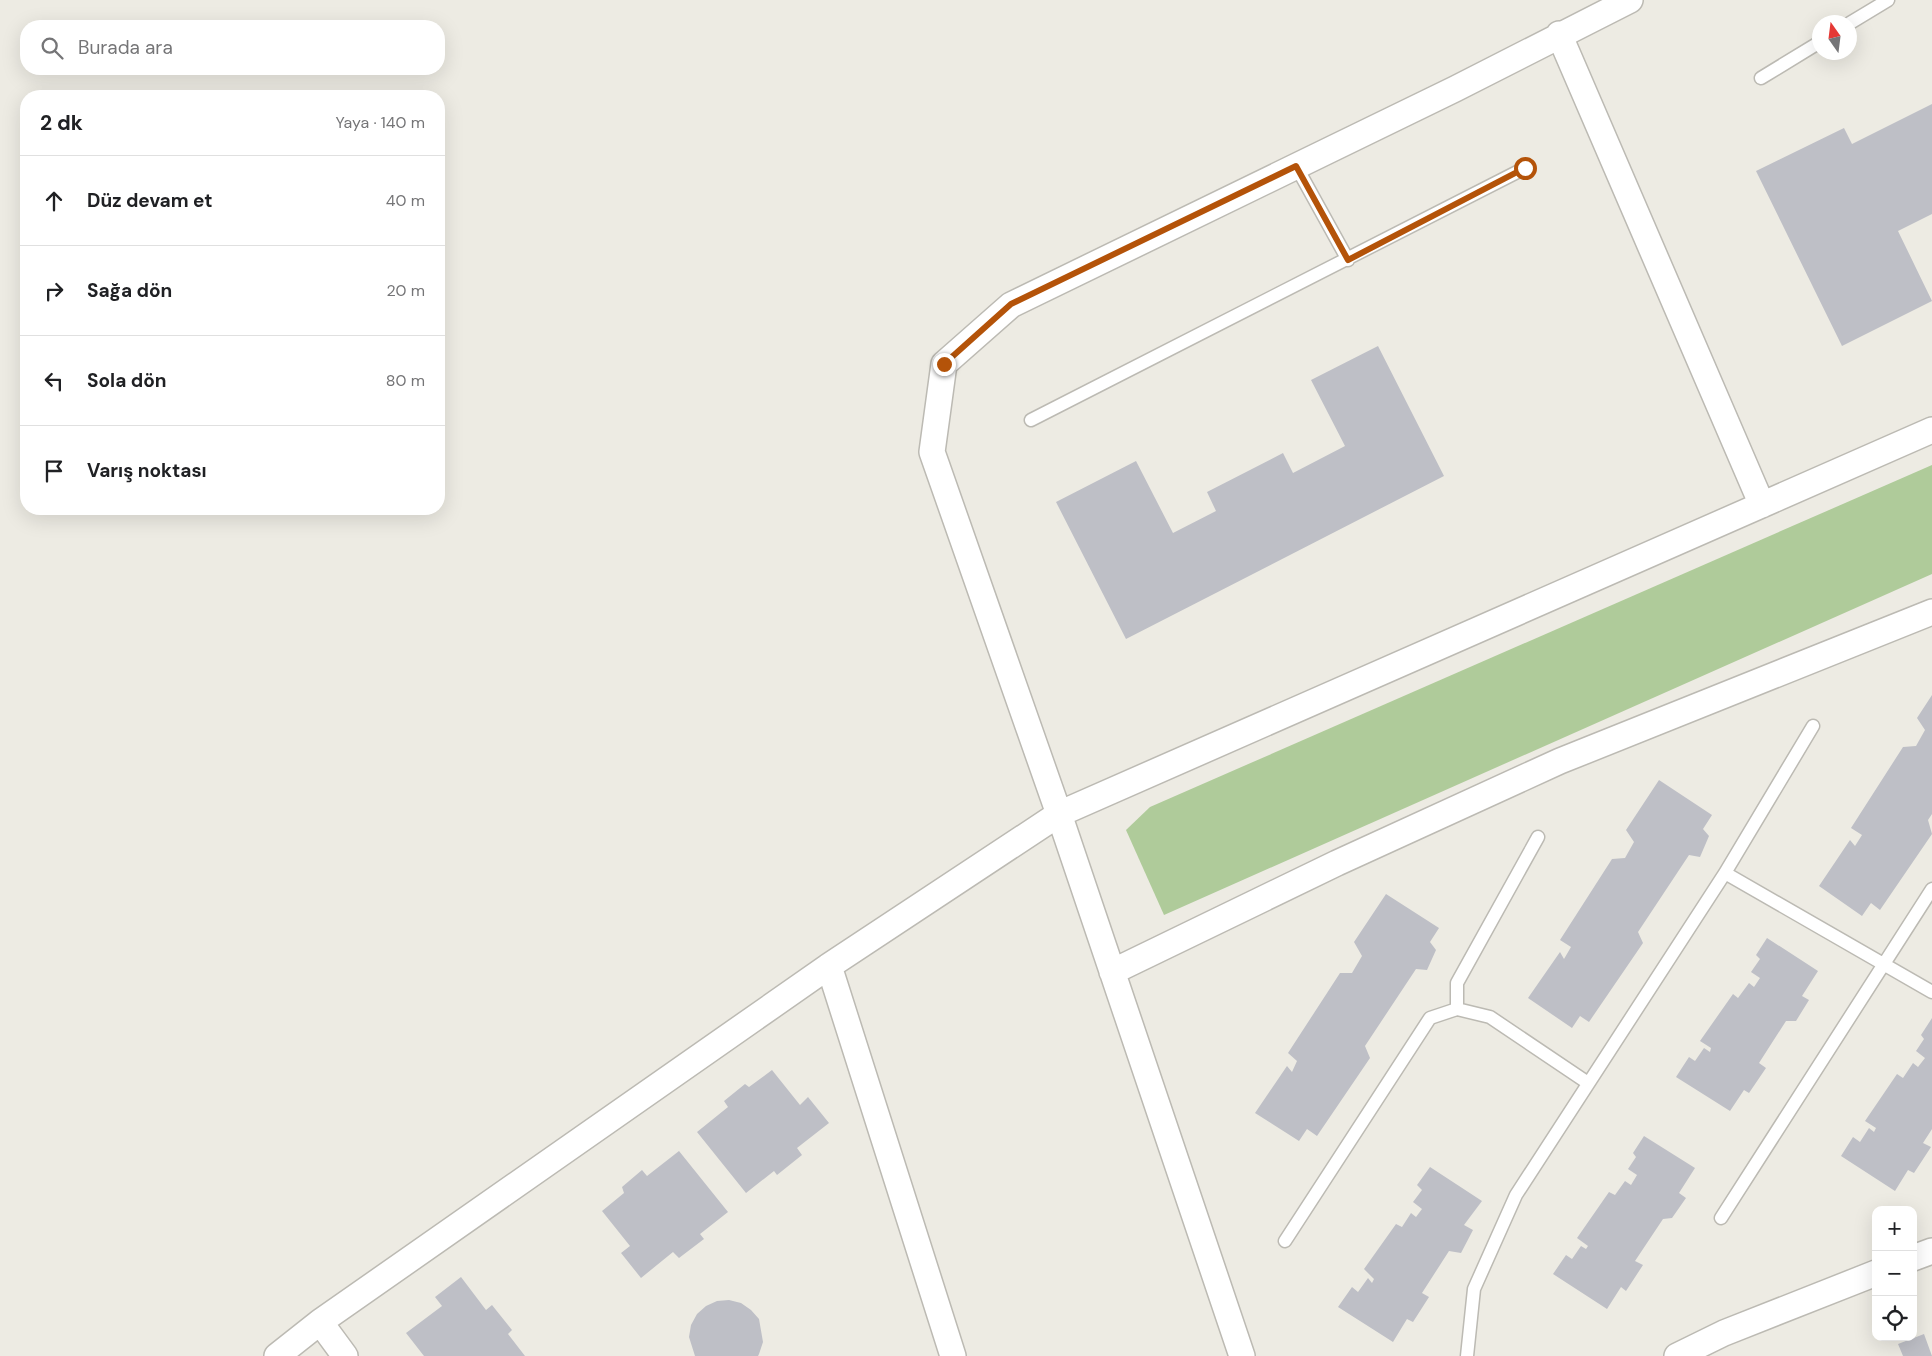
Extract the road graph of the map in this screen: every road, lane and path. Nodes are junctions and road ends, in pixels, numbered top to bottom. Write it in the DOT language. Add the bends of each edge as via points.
graph roads {
  1 [pos="1630,0"];
  2 [pos="1888,0"];
  3 [pos="1857,20"];
  4 [pos="1559,34"];
  5 [pos="1812,47"];
  6 [pos="1761,78"];
  7 [pos="1296,166"];
  8 [pos="1525,168"];
  9 [pos="1348,260"];
  10 [pos="1032,420"];
  11 [pos="1932,430"];
  12 [pos="1762,505"];
  13 [pos="1932,612"];
  14 [pos="1814,726"];
  15 [pos="1059,814"];
  16 [pos="1538,837"];
  17 [pos="1725,873"];
  18 [pos="1932,889"];
  19 [pos="1885,965"];
  20 [pos="829,966"];
  21 [pos="1112,972"];
  22 [pos="1932,992"];
  23 [pos="1457,1009"];
  24 [pos="1588,1083"];
  25 [pos="1721,1218"];
  26 [pos="1285,1241"];
  27 [pos="1932,1251"];
  28 [pos="1917,1257"];
  29 [pos="1872,1275"];
  30 [pos="320,1322"];
  31 [pos="277,1356"];
  32 [pos="345,1356"];
  33 [pos="953,1356"];
  34 [pos="1242,1356"];
  35 [pos="1467,1356"];
  36 [pos="1677,1356"];
  1 -- 4 [label="street"];
  2 -- 3 [label="lane"];
  4 -- 7 [label="street" via="1455,89"];
  4 -- 12 [label="street"];
  5 -- 6 [label="lane"];
  7 -- 9 [label="lane"];
  7 -- 15 [label="street" via="1011,304 944,364 932,452"];
  8 -- 9 [label="lane"];
  9 -- 10 [label="lane"];
  11 -- 12 [label="street"];
  12 -- 15 [label="street"];
  13 -- 21 [label="street" via="1560,761 1336,863"];
  14 -- 17 [label="lane"];
  15 -- 20 [label="street"];
  15 -- 21 [label="street"];
  16 -- 23 [label="lane" via="1456,983"];
  17 -- 19 [label="lane"];
  17 -- 24 [label="lane"];
  18 -- 19 [label="lane"];
  19 -- 22 [label="lane"];
  19 -- 25 [label="lane"];
  20 -- 30 [label="street"];
  20 -- 33 [label="street"];
  21 -- 34 [label="street"];
  23 -- 24 [label="lane" via="1490,1017"];
  23 -- 26 [label="lane" via="1430,1018"];
  24 -- 35 [label="lane" via="1516,1196 1474,1289"];
  27 -- 28 [label="street"];
  29 -- 36 [label="street" via="1724,1333"];
  30 -- 31 [label="street"];
  30 -- 32 [label="street"];
}
